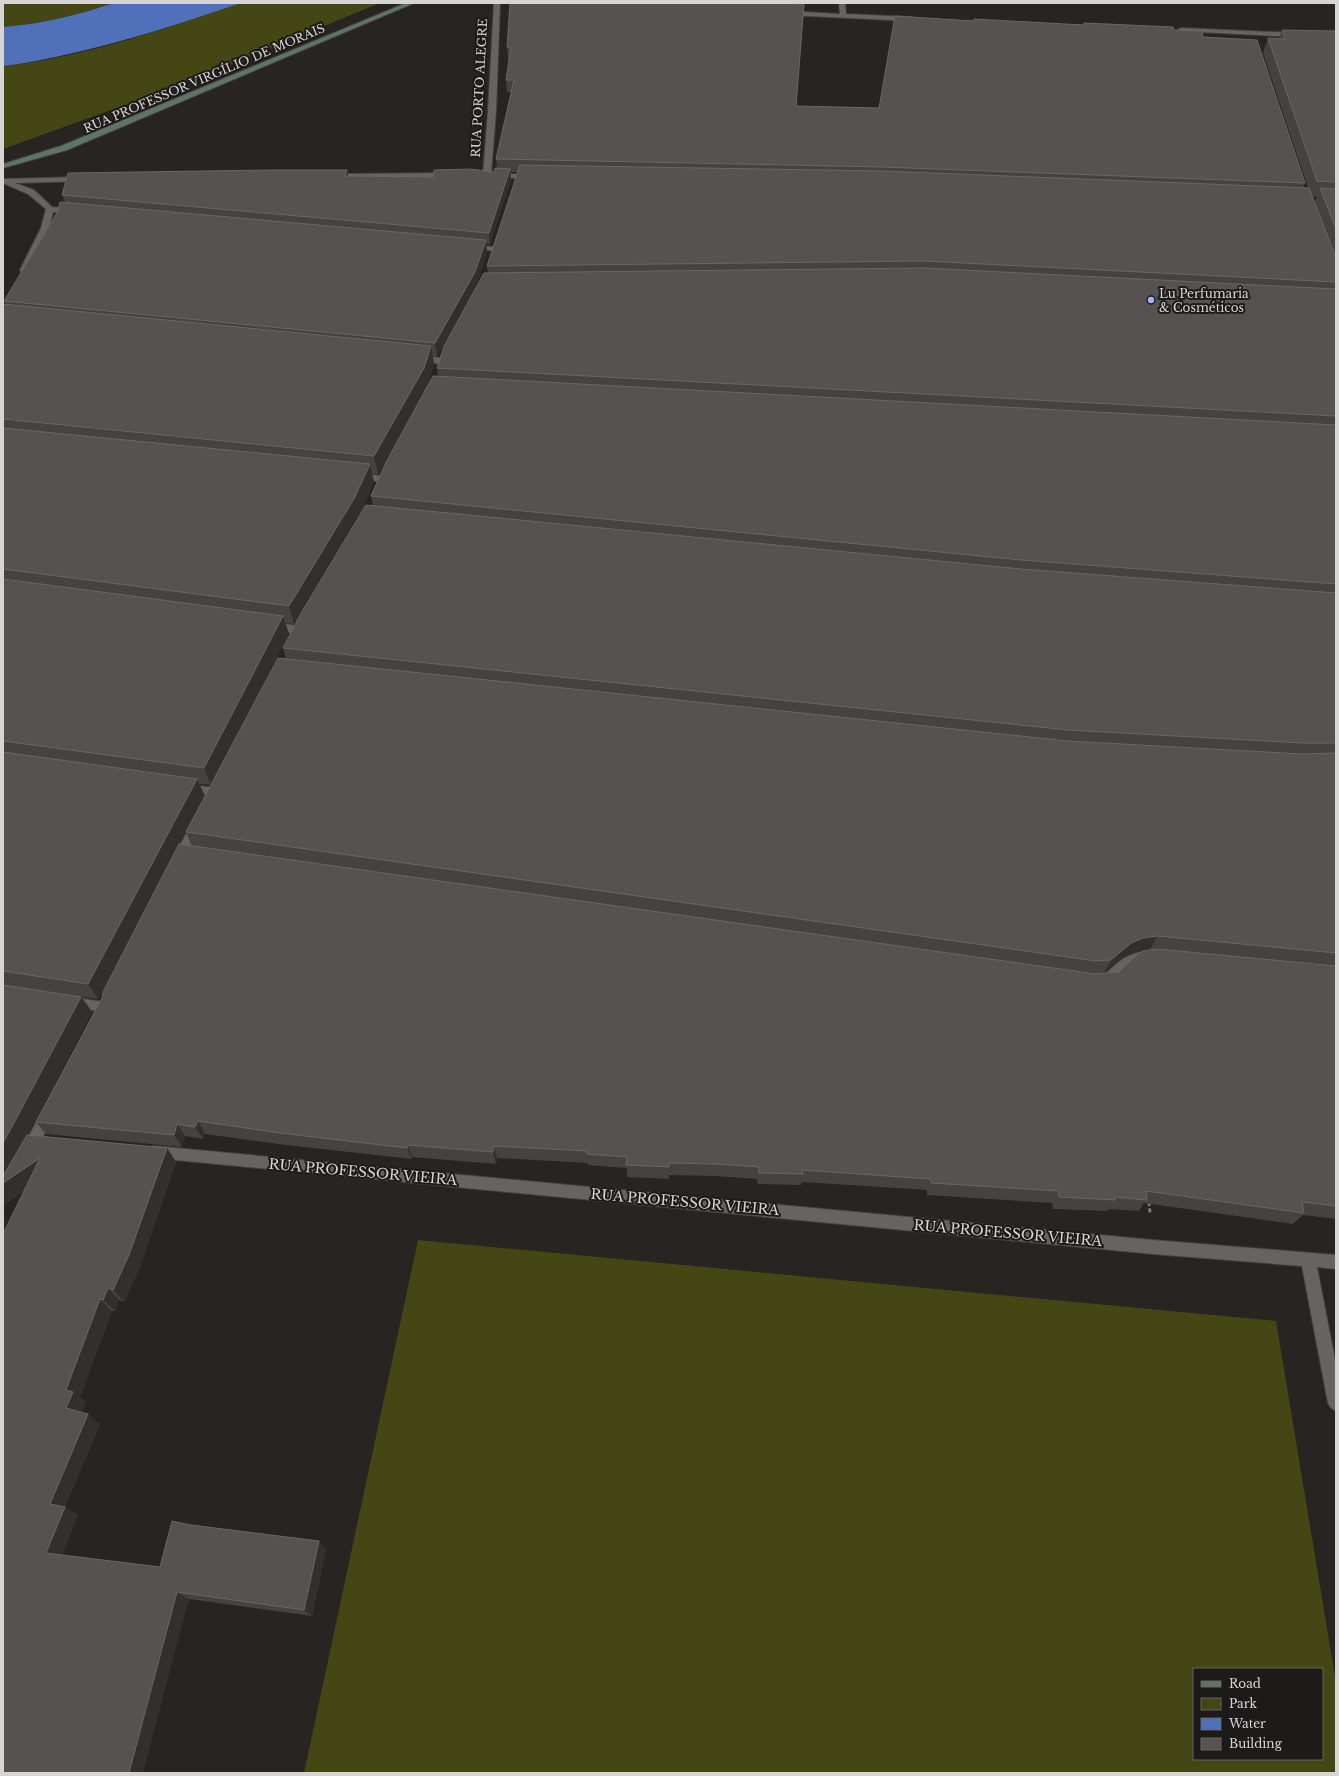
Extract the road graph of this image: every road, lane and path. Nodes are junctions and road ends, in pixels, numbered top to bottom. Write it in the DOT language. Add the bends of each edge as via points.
graph roads {
  1 [pos="411,3"];
  2 [pos="497,3"];
  3 [pos="842,3"];
  4 [pos="779,13"];
  5 [pos="843,16"];
  6 [pos="922,19"];
  7 [pos="1173,30"];
  8 [pos="1305,36"];
  9 [pos="3,166"];
  10 [pos="456,175"];
  11 [pos="336,176"];
  12 [pos="541,177"];
  13 [pos="91,179"];
  14 [pos="3,181"];
  15 [pos="50,209"];
  16 [pos="82,212"];
  17 [pos="463,246"];
  18 [pos="495,249"];
  19 [pos="22,275"];
  20 [pos="410,357"];
  21 [pos="437,374"];
  22 [pos="350,476"];
  23 [pos="377,491"];
  24 [pos="259,625"];
  25 [pos="292,643"];
  26 [pos="175,787"];
  27 [pos="207,805"];
  28 [pos="200,819"];
  29 [pos="182,852"];
  30 [pos="198,854"];
  31 [pos="175,866"];
  32 [pos="1158,957"];
  33 [pos="1090,981"];
  34 [pos="57,1000"];
  35 [pos="104,1007"];
  36 [pos="53,1105"];
  37 [pos="34,1140"];
  38 [pos="50,1142"];
  39 [pos="138,1150"];
  40 [pos="23,1161"];
  41 [pos="1148,1199"];
  42 [pos="1153,1247"];
  43 [pos="1308,1260"];
  44 [pos="1336,1262"];
  45 [pos="1336,1403"];
  1 -- 9 [label="main road, RUA PROFESSOR VIRGÍLIO DE MORAIS" via="64,148"];
  2 -- 12 [label="street, RUA PORTO ALEGRE" via="492,110 483,175 516,181"];
  3 -- 5 [label="street"];
  4 -- 5 [label="street"];
  5 -- 6 [label="street"];
  7 -- 8 [label="street" via="1253,37"];
  10 -- 11 [label="street"];
  13 -- 14 [label="street"];
  14 -- 15 [label="street" via="31,192"];
  15 -- 16 [label="street"];
  15 -- 19 [label="street" via="45,228"];
  17 -- 18 [label="street"];
  20 -- 21 [label="street" via="443,357"];
  22 -- 23 [label="street" via="384,476"];
  24 -- 25 [label="street" via="300,627"];
  26 -- 27 [label="street" via="216,789"];
  28 -- 29 [label="street"];
  29 -- 30 [label="street"];
  29 -- 31 [label="street"];
  32 -- 33 [label="street" via="1136,957 1127,961 1108,980"];
  34 -- 35 [label="street"];
  36 -- 37 [label="street"];
  37 -- 38 [label="street"];
  37 -- 40 [label="street"];
  39 -- 42 [label="street, RUA PROFESSOR VIEIRA"];
  41 -- 42 [label="path"];
  42 -- 43 [label="street, RUA PROFESSOR VIEIRA"];
  43 -- 44 [label="street, RUA PROFESSOR VIEIRA"];
  43 -- 45 [label="street"];
}
